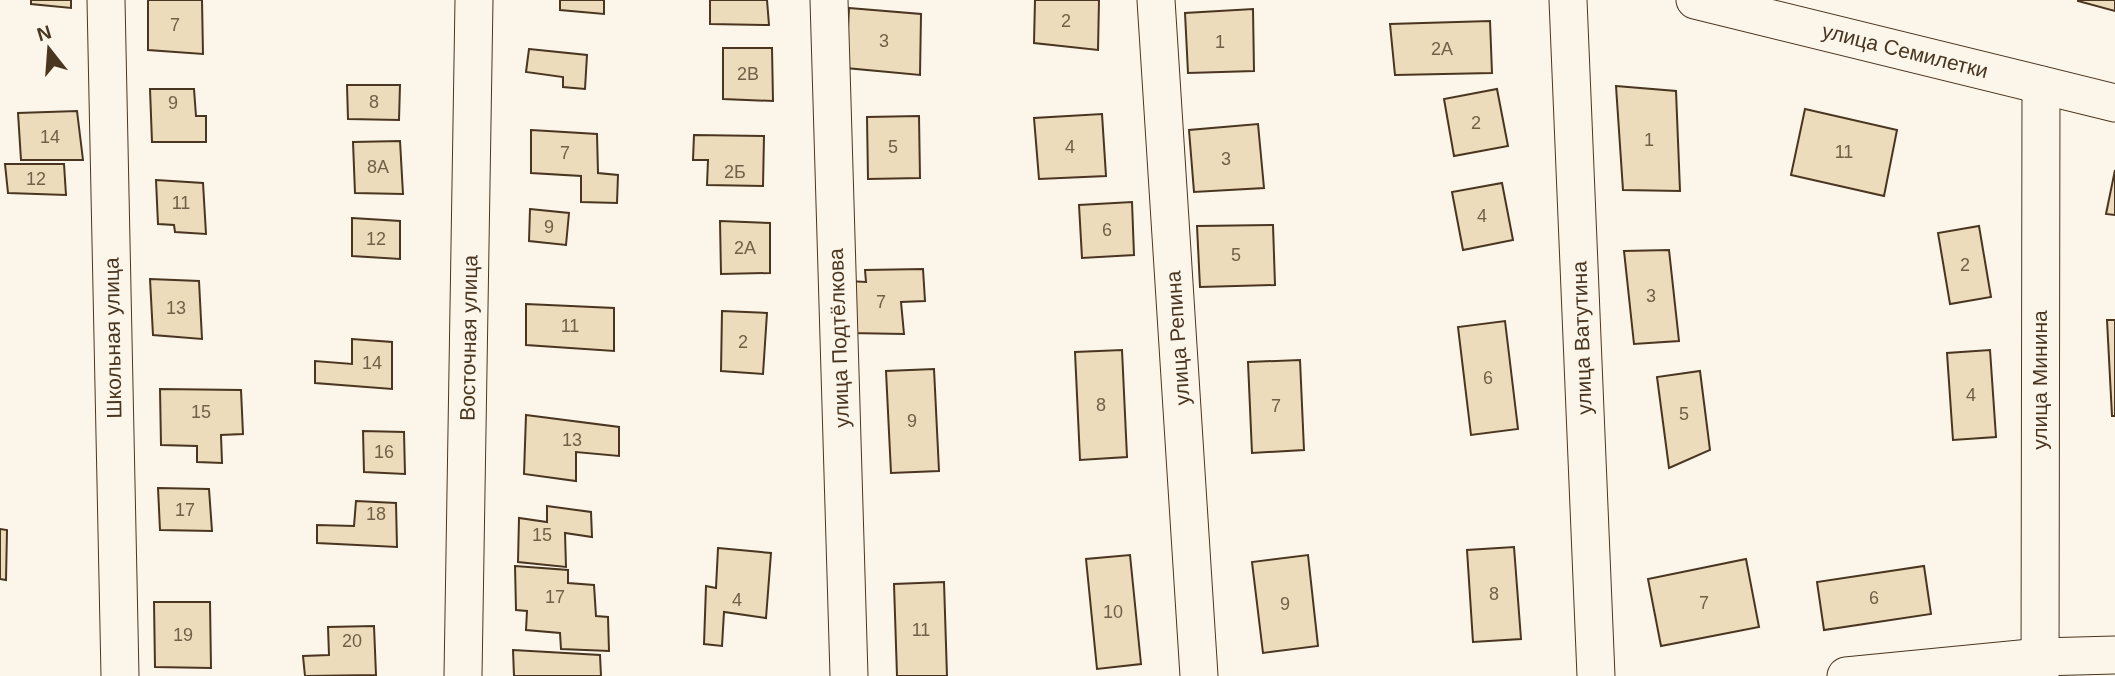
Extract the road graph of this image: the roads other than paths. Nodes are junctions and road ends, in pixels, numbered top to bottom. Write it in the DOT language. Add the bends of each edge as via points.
graph roads {
  1 [pos="106,0"];
  2 [pos="474,0"];
  3 [pos="829,0"];
  4 [pos="1156,0"];
  5 [pos="1568,0"];
  6 [pos="1695,0"];
  7 [pos="2041,85"];
  8 [pos="2115,103"];
  9 [pos="2115,654"];
  10 [pos="2040,666"];
  11 [pos="120,676"];
  12 [pos="463,676"];
  13 [pos="849,676"];
  14 [pos="1199,676"];
  15 [pos="1596,676"];
  16 [pos="1846,676"];
  1 -- 11 [label="street, Школьная улица"];
  2 -- 12 [label="street, Восточная улица"];
  3 -- 13 [label="street, улица Подтёлкова"];
  4 -- 14 [label="street, улица Репина"];
  5 -- 15 [label="street, улица Ватутина"];
  6 -- 7 [label="street, улица Семилетки"];
  7 -- 8 [label="street, улица Семилетки"];
  7 -- 10 [label="street, улица Минина"];
  9 -- 10 [label="street"];
  10 -- 16 [label="street"];
}
